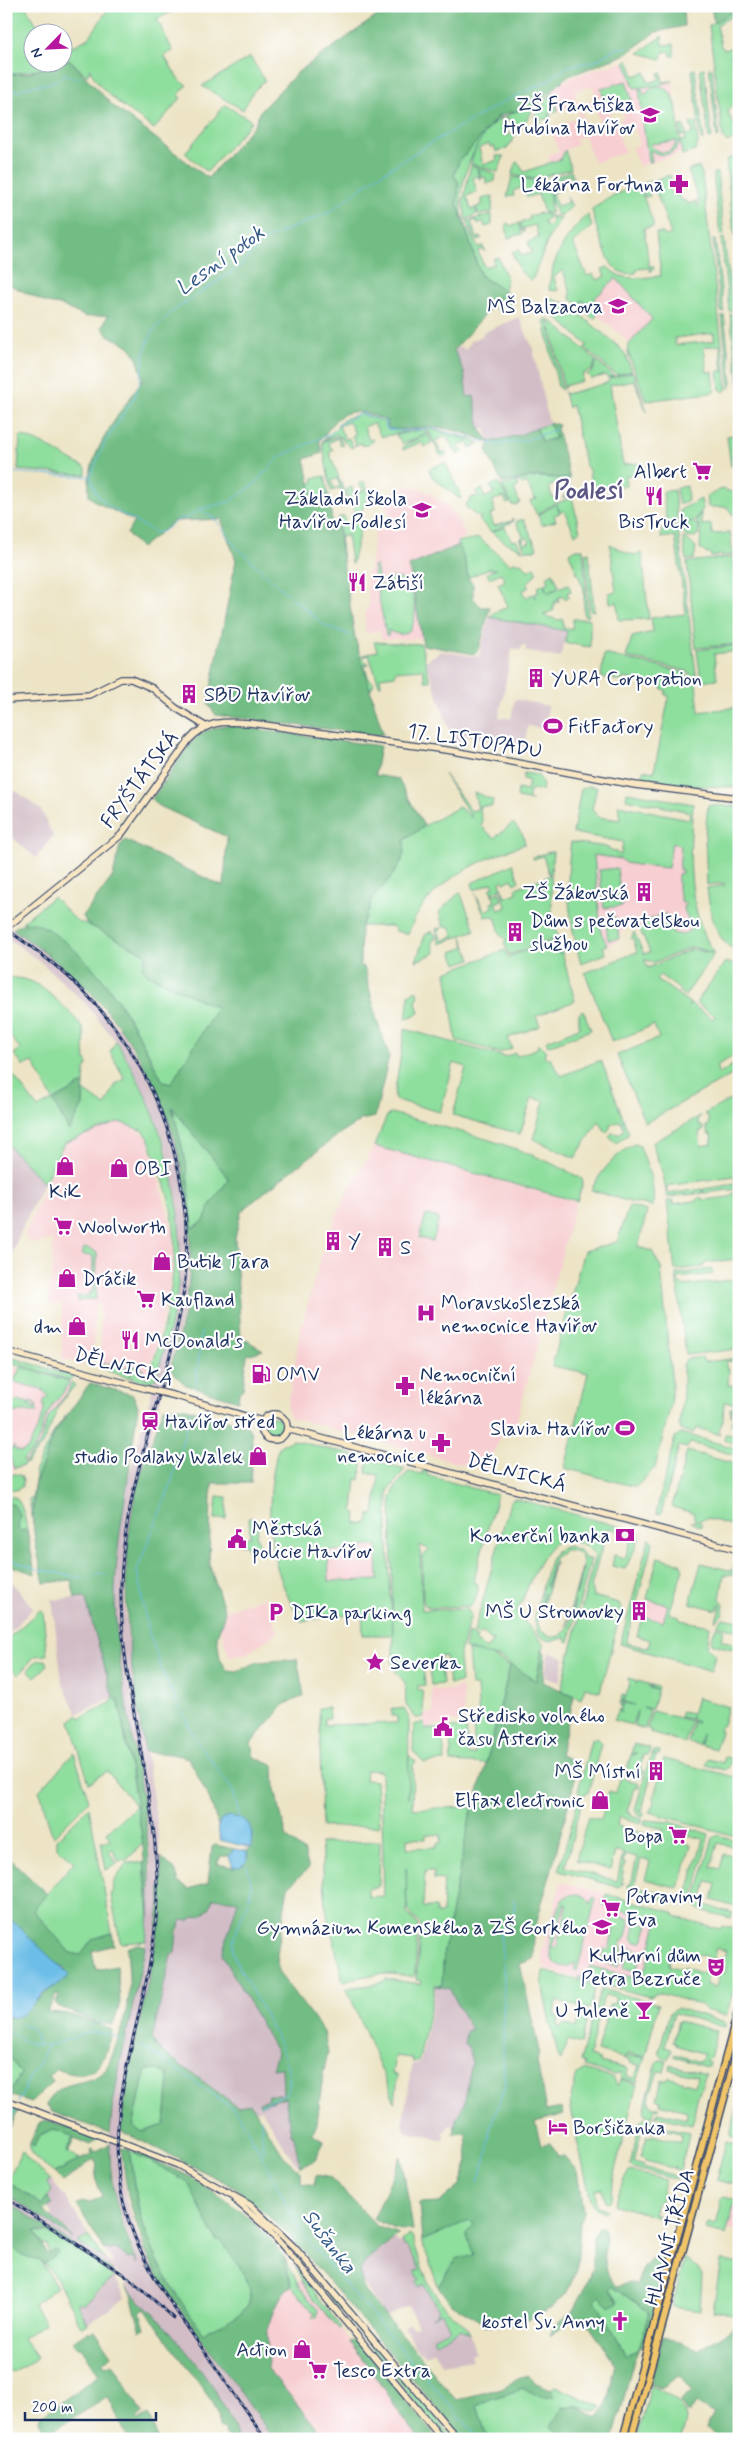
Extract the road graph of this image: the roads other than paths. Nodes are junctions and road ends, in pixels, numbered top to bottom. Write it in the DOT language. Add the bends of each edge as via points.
graph roads {
  1 [pos="6,700"];
  2 [pos="205,726"];
  3 [pos="739,798"];
  4 [pos="6,928"];
  5 [pos="6,1351"];
  6 [pos="262,1421"];
  7 [pos="287,1429"];
  8 [pos="739,1550"];
  9 [pos="739,2008"];
  10 [pos="739,2044"];
  11 [pos="6,2100"];
  12 [pos="222,2189"];
  13 [pos="442,2439"];
  14 [pos="458,2439"];
  15 [pos="622,2439"];
  16 [pos="631,2439"];
  1 -- 2 [label="street" via="89,695 131,678 152,688"];
  2 -- 3 [label="street, 17. LISTOPADU" via="226,722 260,724 453,751 635,785"];
  2 -- 4 [label="street, FRYŠTÁTSKÁ" via="189,740 121,835"];
  5 -- 6 [label="street, DĚLNICKÁ, bridge"];
  6 -- 7 [label="street" via="277,1414 285,1420"];
  6 -- 7 [label="street" via="262,1433 272,1440 282,1438"];
  7 -- 8 [label="street, DĚLNICKÁ"];
  9 -- 15 [label="main road"];
  10 -- 16 [label="main road, HLAVNÍ TŘÍDA"];
  11 -- 12 [label="street" via="133,2146"];
  12 -- 13 [label="street" via="265,2226 288,2252"];
  12 -- 14 [label="street" via="250,2205 284,2235"];
}
